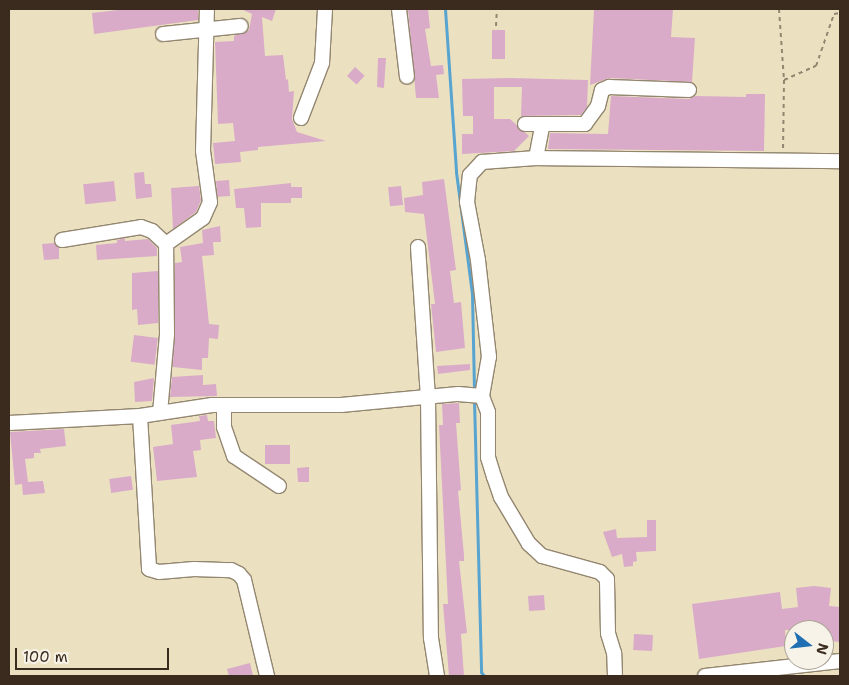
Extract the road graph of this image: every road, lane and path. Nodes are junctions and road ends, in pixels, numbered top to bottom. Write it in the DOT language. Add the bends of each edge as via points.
graph roads {
  1 [pos="207,9"];
  2 [pos="326,9"];
  3 [pos="399,9"];
  4 [pos="497,9"];
  5 [pos="779,9"];
  6 [pos="840,13"];
  7 [pos="241,26"];
  8 [pos="496,26"];
  9 [pos="207,30"];
  10 [pos="163,34"];
  11 [pos="407,77"];
  12 [pos="784,80"];
  13 [pos="689,90"];
  14 [pos="301,118"];
  15 [pos="525,124"];
  16 [pos="542,126"];
  17 [pos="536,158"];
  18 [pos="783,159"];
  19 [pos="840,161"];
  20 [pos="62,240"];
  21 [pos="166,244"];
  22 [pos="418,247"];
  23 [pos="479,395"];
  24 [pos="428,398"];
  25 [pos="224,405"];
  26 [pos="160,413"];
  27 [pos="140,416"];
  28 [pos="9,423"];
  29 [pos="279,486"];
  30 [pos="840,661"];
  31 [pos="268,676"];
  32 [pos="437,676"];
  33 [pos="615,676"];
  34 [pos="705,676"];
  1 -- 9 [label="street"];
  2 -- 14 [label="street" via="322,63"];
  3 -- 11 [label="street"];
  4 -- 8 [label="path"];
  5 -- 12 [label="path"];
  6 -- 12 [label="path" via="834,14 816,66"];
  7 -- 9 [label="street"];
  9 -- 10 [label="street"];
  9 -- 21 [label="street" via="203,151 210,202 203,218"];
  12 -- 18 [label="path"];
  13 -- 16 [label="street" via="608,87 602,90 598,106 585,124"];
  15 -- 16 [label="street"];
  16 -- 17 [label="street"];
  17 -- 18 [label="street"];
  17 -- 23 [label="street" via="482,162 467,181 467,202 478,260 489,358"];
  18 -- 19 [label="street"];
  20 -- 21 [label="street" via="141,227 158,234"];
  21 -- 26 [label="street" via="167,334"];
  22 -- 24 [label="street"];
  23 -- 24 [label="street"];
  23 -- 33 [label="street" via="488,412 488,458 514,523 542,556 600,572 607,578 608,633 614,653"];
  24 -- 25 [label="street" via="340,405"];
  24 -- 32 [label="street" via="431,638"];
  25 -- 26 [label="street"];
  25 -- 29 [label="street" via="224,427 234,456"];
  26 -- 27 [label="street"];
  27 -- 28 [label="street"];
  27 -- 31 [label="street" via="149,569 159,572 231,570 239,574 244,580"];
  30 -- 34 [label="street"];
}
